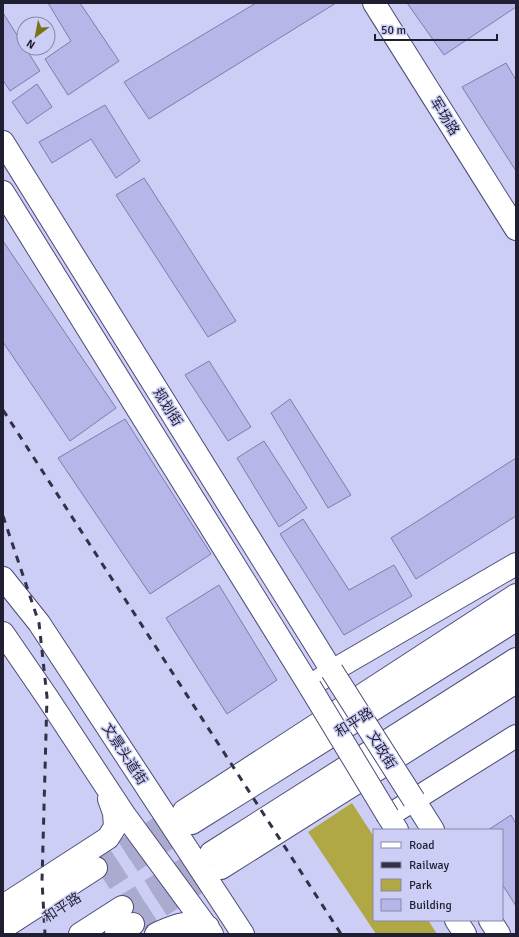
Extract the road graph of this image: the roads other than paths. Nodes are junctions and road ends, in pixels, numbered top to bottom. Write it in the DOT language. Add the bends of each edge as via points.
graph roads {
  1 [pos="374,3"];
  2 [pos="3,142"];
  3 [pos="3,192"];
  4 [pos="516,229"];
  5 [pos="516,564"];
  6 [pos="3,578"];
  7 [pos="516,595"];
  8 [pos="516,620"];
  9 [pos="3,633"];
  10 [pos="516,659"];
  11 [pos="332,671"];
  12 [pos="516,682"];
  13 [pos="310,687"];
  14 [pos="516,736"];
  15 [pos="105,786"];
  16 [pos="414,800"];
  17 [pos="392,823"];
  18 [pos="432,829"];
  19 [pos="3,906"];
  20 [pos="457,921"];
  21 [pos="491,921"];
  22 [pos="124,922"];
  23 [pos="3,928"];
  24 [pos="210,931"];
  25 [pos="21,934"];
  26 [pos="80,934"];
  27 [pos="156,934"];
  28 [pos="244,934"];
  29 [pos="465,934"];
  30 [pos="499,934"];
  1 -- 4 [label="main road, 军场路"];
  2 -- 11 [label="main road, 规划街"];
  3 -- 13 [label="main road, 规划街"];
  5 -- 11 [label="main road"];
  6 -- 28 [label="main road, 文景头道街" via="39,624"];
  7 -- 8 [label="main road, 和平路" via="188,817"];
  9 -- 15 [label="main road"];
  10 -- 12 [label="main road" via="216,860"];
  11 -- 13 [label="main road"];
  11 -- 16 [label="main road, 文政街, bridge"];
  13 -- 17 [label="main road, 文政街, bridge"];
  14 -- 16 [label="main road"];
  15 -- 19 [label="main road" via="114,813 115,827 108,838"];
  15 -- 24 [label="main road"];
  16 -- 17 [label="main road"];
  16 -- 18 [label="main road, 文政街"];
  20 -- 29 [label="main road"];
  21 -- 30 [label="main road"];
  22 -- 26 [label="main road"];
  23 -- 25 [label="main road, 和平路" via="100,874"];
  24 -- 27 [label="main road" via="196,923 179,924"];
}
